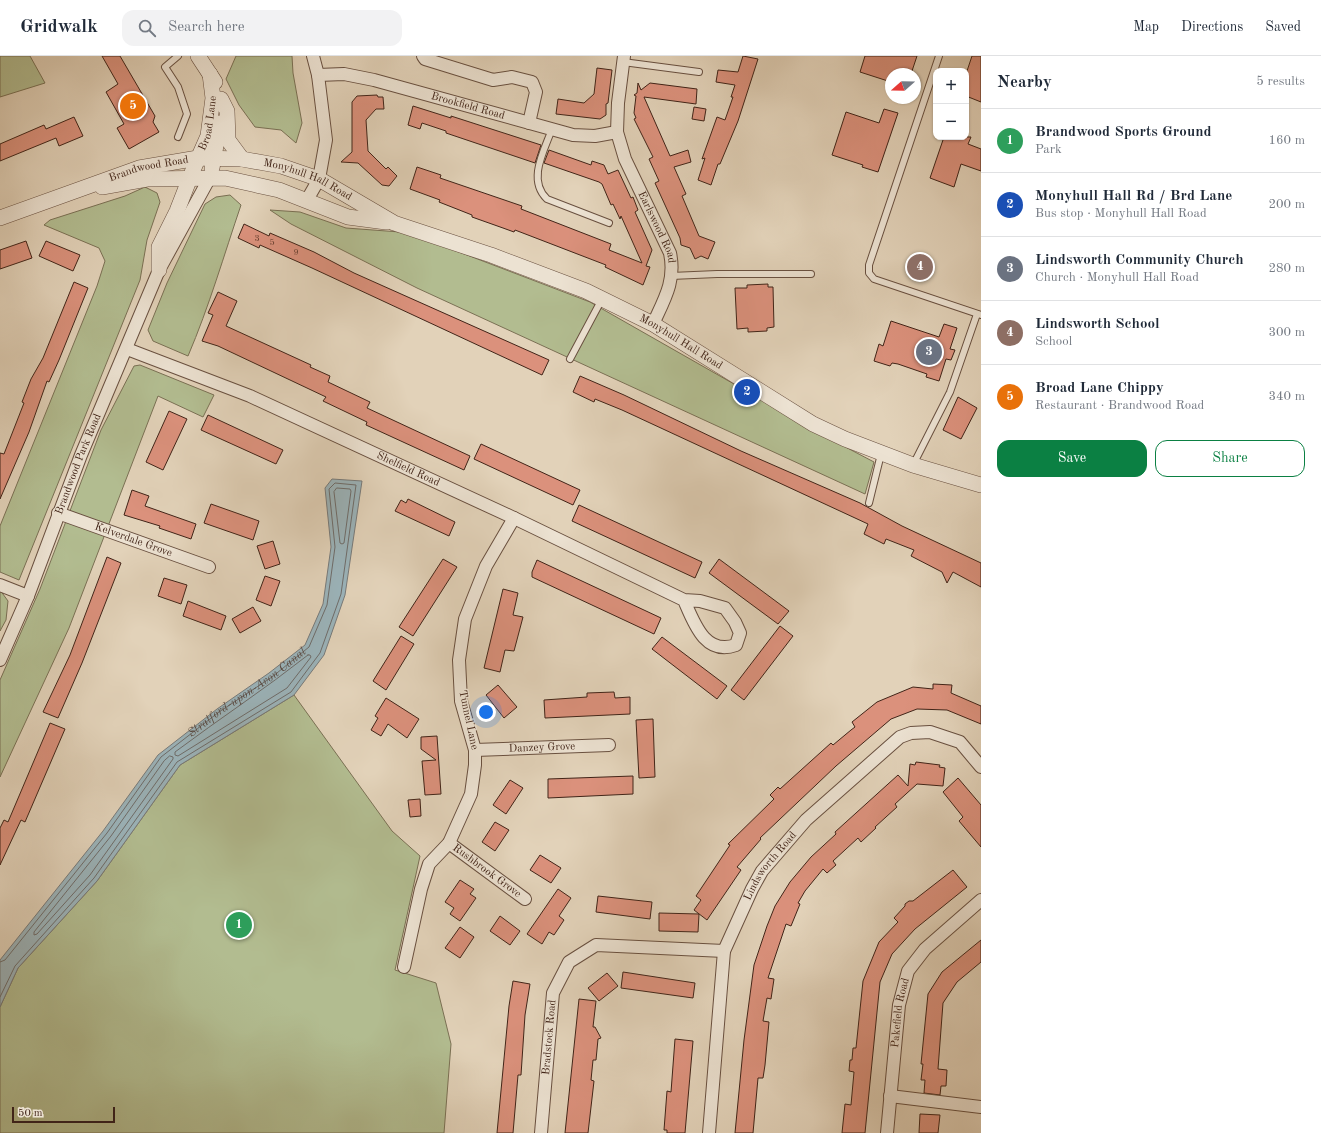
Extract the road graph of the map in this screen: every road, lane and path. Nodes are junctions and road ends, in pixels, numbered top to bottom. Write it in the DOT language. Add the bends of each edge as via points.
graph roads {
  1 [pos="178,56"];
  2 [pos="198,56"];
  3 [pos="313,56"];
  4 [pos="423,56"];
  5 [pos="939,56"];
  6 [pos="623,59"];
  7 [pos="699,72"];
  8 [pos="210,74"];
  9 [pos="318,75"];
  10 [pos="221,99"];
  11 [pos="529,123"];
  12 [pos="552,130"];
  13 [pos="617,132"];
  14 [pos="178,137"];
  15 [pos="214,158"];
  16 [pos="242,159"];
  17 [pos="193,169"];
  18 [pos="209,179"];
  19 [pos="319,180"];
  20 [pos="85,189"];
  21 [pos="307,200"];
  22 [pos="0,218"];
  23 [pos="394,223"];
  24 [pos="610,223"];
  25 [pos="159,270"];
  26 [pos="811,274"];
  27 [pos="671,276"];
  28 [pos="602,299"];
  29 [pos="979,315"];
  30 [pos="653,324"];
  31 [pos="127,349"];
  32 [pos="570,359"];
  33 [pos="882,452"];
  34 [pos="913,465"];
  35 [pos="981,485"];
  36 [pos="869,503"];
  37 [pos="58,513"];
  38 [pos="514,518"];
  39 [pos="209,567"];
  40 [pos="0,585"];
  41 [pos="28,596"];
  42 [pos="684,600"];
  43 [pos="0,660"];
  44 [pos="609,745"];
  45 [pos="475,750"];
  46 [pos="981,767"];
  47 [pos="449,843"];
  48 [pos="525,898"];
  49 [pos="981,900"];
  50 [pos="724,951"];
  51 [pos="404,967"];
  52 [pos="890,1096"];
  53 [pos="981,1107"];
  54 [pos="541,1133"];
  55 [pos="709,1133"];
  56 [pos="887,1133"];
  1 -- 14 [label="lane" via="165,67 178,87 187,114"];
  2 -- 8 [label="street, Broad Lane"];
  3 -- 9 [label="street"];
  4 -- 11 [label="street" via="425,59 492,80 512,77 532,82 536,92"];
  5 -- 29 [label="lane" via="869,265 869,273 874,279"];
  6 -- 7 [label="lane"];
  6 -- 13 [label="street, Earlswood Road"];
  8 -- 10 [label="street, Broad Lane"];
  8 -- 17 [label="street, Broad Lane" via="213,98 208,136"];
  9 -- 11 [label="street, Brookfield Road" via="344,74 374,80"];
  9 -- 19 [label="street" via="326,140"];
  10 -- 15 [label="street, Broad Lane"];
  10 -- 16 [label="street, Broad Lane" via="227,111 228,140"];
  11 -- 12 [label="street, Brookfield Road"];
  12 -- 13 [label="street, Brookfield Road" via="595,136"];
  12 -- 24 [label="lane" via="538,168 540,191 547,199"];
  13 -- 27 [label="street, Earlswood Road" via="625,159 670,253 673,267"];
  15 -- 16 [label="street, Monyhull Hall Road"];
  15 -- 17 [label="street, Brandwood Road"];
  15 -- 18 [label="street, Broad Lane"];
  16 -- 19 [label="street, Monyhull Hall Road" via="281,166"];
  17 -- 18 [label="street, Brandwood Road"];
  17 -- 20 [label="street, Brandwood Road" via="115,186"];
  17 -- 20 [label="street, Brandwood Road" via="139,168"];
  17 -- 25 [label="street, Brandwood Park Road" via="178,211 159,247"];
  18 -- 21 [label="street, Monyhull Hall Road" via="225,178 250,182"];
  18 -- 25 [label="street, Brandwood Park Road"];
  19 -- 21 [label="street"];
  19 -- 23 [label="street, Monyhull Hall Road"];
  20 -- 22 [label="street, Brandwood Road"];
  21 -- 23 [label="street, Monyhull Hall Road" via="348,217"];
  23 -- 28 [label="street, Monyhull Hall Road" via="491,255"];
  25 -- 31 [label="street, Brandwood Park Road"];
  26 -- 27 [label="lane"];
  27 -- 30 [label="street, Earlswood Road" via="670,286"];
  28 -- 30 [label="street, Monyhull Hall Road"];
  28 -- 32 [label="lane"];
  29 -- 34 [label="lane" via="950,392"];
  30 -- 33 [label="street, Monyhull Hall Road" via="813,424"];
  31 -- 37 [label="street, Brandwood Park Road"];
  31 -- 38 [label="street, Shelfield Road" via="250,396"];
  33 -- 34 [label="street, Monyhull Hall Road"];
  33 -- 36 [label="lane"];
  34 -- 35 [label="street, Monyhull Hall Road"];
  37 -- 39 [label="street, Kelverdale Grove"];
  37 -- 41 [label="street, Brandwood Park Road"];
  38 -- 42 [label="street, Shelfield Road"];
  38 -- 45 [label="street, Tunnel Lane" via="486,566 465,618 459,660 461,694"];
  40 -- 41 [label="street"];
  41 -- 43 [label="street, Brandwood Park Road"];
  42 -- 42 [label="street, Shelfield Road" via="704,638 725,649 736,645 740,633 725,608"];
  44 -- 45 [label="street, Danzey Grove"];
  45 -- 47 [label="street, Tunnel Lane" via="471,794"];
  46 -- 50 [label="street, Lindsworth Road" via="960,742 930,732 911,733 900,737 806,820 784,844 762,871"];
  47 -- 48 [label="street, Rushbrook Grove"];
  47 -- 51 [label="street, Tunnel Lane" via="429,864"];
  49 -- 52 [label="street, Pakefield Road" via="925,949 908,971 899,1005"];
  50 -- 54 [label="street, Bradstock Road" via="596,945 569,962 553,993"];
  50 -- 55 [label="street, Lindsworth Road"];
  52 -- 53 [label="street"];
  52 -- 56 [label="street, Pakefield Road"];
}
